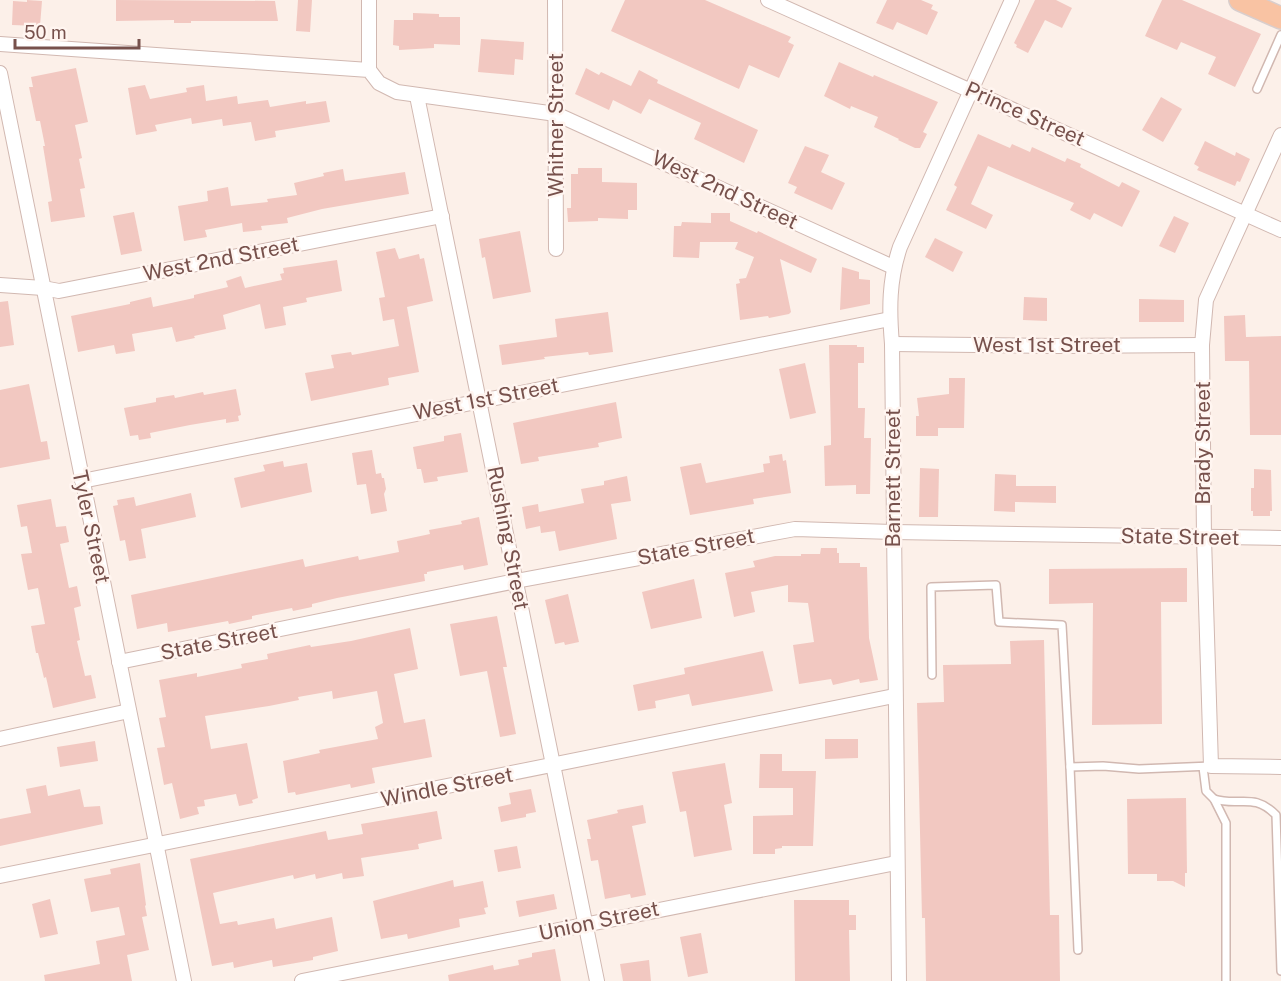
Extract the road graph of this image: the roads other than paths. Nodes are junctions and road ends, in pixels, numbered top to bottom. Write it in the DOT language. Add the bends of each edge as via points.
graph roads {
  1 [pos="369,0"];
  2 [pos="555,0"];
  3 [pos="768,0"];
  4 [pos="1012,0"];
  5 [pos="1240,0"];
  6 [pos="1281,18"];
  7 [pos="1281,35"];
  8 [pos="0,44"];
  9 [pos="369,70"];
  10 [pos="0,73"];
  11 [pos="1257,89"];
  12 [pos="972,91"];
  13 [pos="417,96"];
  14 [pos="556,114"];
  15 [pos="1281,135"];
  16 [pos="1245,213"];
  17 [pos="442,216"];
  18 [pos="1281,230"];
  19 [pos="556,249"];
  20 [pos="893,267"];
  21 [pos="0,285"];
  22 [pos="43,288"];
  23 [pos="890,319"];
  24 [pos="892,344"];
  25 [pos="1202,345"];
  26 [pos="480,400"];
  27 [pos="82,482"];
  28 [pos="893,532"];
  29 [pos="1204,538"];
  30 [pos="1281,538"];
  31 [pos="516,581"];
  32 [pos="119,662"];
  33 [pos="932,675"];
  34 [pos="894,696"];
  35 [pos="129,711"];
  36 [pos="0,739"];
  37 [pos="552,766"];
  38 [pos="1070,767"];
  39 [pos="1207,767"];
  40 [pos="1281,767"];
  41 [pos="1214,800"];
  42 [pos="157,845"];
  43 [pos="896,863"];
  44 [pos="0,876"];
  45 [pos="585,923"];
  46 [pos="1077,950"];
  47 [pos="1281,971"];
  48 [pos="184,981"];
  49 [pos="302,981"];
  50 [pos="597,981"];
  51 [pos="899,981"];
  52 [pos="1226,981"];
  1 -- 9 [label="street"];
  2 -- 14 [label="street, Whitner Street"];
  3 -- 12 [label="street, Prince Street"];
  4 -- 12 [label="street, Barnett Street"];
  5 -- 6 [label="main road"];
  7 -- 11 [label="lane"];
  8 -- 9 [label="street"];
  9 -- 13 [label="street, West 2nd Street" via="379,83"];
  10 -- 22 [label="street, Tyler Street"];
  12 -- 16 [label="street, Prince Street"];
  12 -- 20 [label="street, Barnett Street"];
  13 -- 14 [label="street, West 2nd Street"];
  13 -- 17 [label="street, Rushing Street"];
  14 -- 19 [label="street, Whitner Street"];
  14 -- 20 [label="street, West 2nd Street"];
  15 -- 16 [label="street, Brady Street"];
  16 -- 18 [label="street, Prince Street"];
  16 -- 25 [label="street, Brady Street" via="1206,300"];
  17 -- 22 [label="street, West 2nd Street" via="59,291"];
  17 -- 26 [label="street, Rushing Street"];
  20 -- 23 [label="street, Barnett Street"];
  21 -- 22 [label="street, West 2nd Street"];
  22 -- 27 [label="street, Tyler Street"];
  23 -- 24 [label="street, Barnett Street"];
  23 -- 26 [label="street, West 1st Street"];
  24 -- 25 [label="street, West 1st Street"];
  24 -- 28 [label="street, Barnett Street"];
  25 -- 29 [label="street, Brady Street"];
  26 -- 27 [label="street, West 1st Street"];
  26 -- 31 [label="street, Rushing Street"];
  27 -- 32 [label="street, Tyler Street"];
  28 -- 29 [label="street, State Street"];
  28 -- 31 [label="street, State Street" via="795,529"];
  28 -- 34 [label="street, Barnett Street"];
  29 -- 30 [label="street, State Street"];
  29 -- 39 [label="street, Brady Street"];
  31 -- 32 [label="street, State Street"];
  31 -- 37 [label="street, Rushing Street"];
  32 -- 35 [label="street, Tyler Street"];
  33 -- 38 [label="lane" via="931,587 996,585 999,622 1062,625"];
  34 -- 37 [label="street, Windle Street"];
  34 -- 43 [label="street, Barnett Street"];
  35 -- 36 [label="street"];
  35 -- 42 [label="street, Tyler Street"];
  37 -- 42 [label="street, Windle Street"];
  37 -- 45 [label="street, Rushing Street"];
  38 -- 39 [label="lane"];
  38 -- 46 [label="lane"];
  39 -- 40 [label="street"];
  39 -- 41 [label="lane" via="1206,791"];
  41 -- 47 [label="lane" via="1255,801 1276,815"];
  41 -- 52 [label="lane" via="1226,823"];
  42 -- 44 [label="street, Windle Street"];
  42 -- 48 [label="street, Tyler Street"];
  43 -- 45 [label="street, Union Street"];
  43 -- 51 [label="street, Barnett Street"];
  45 -- 49 [label="street, Union Street"];
  45 -- 50 [label="street, Rushing Street"];
}
